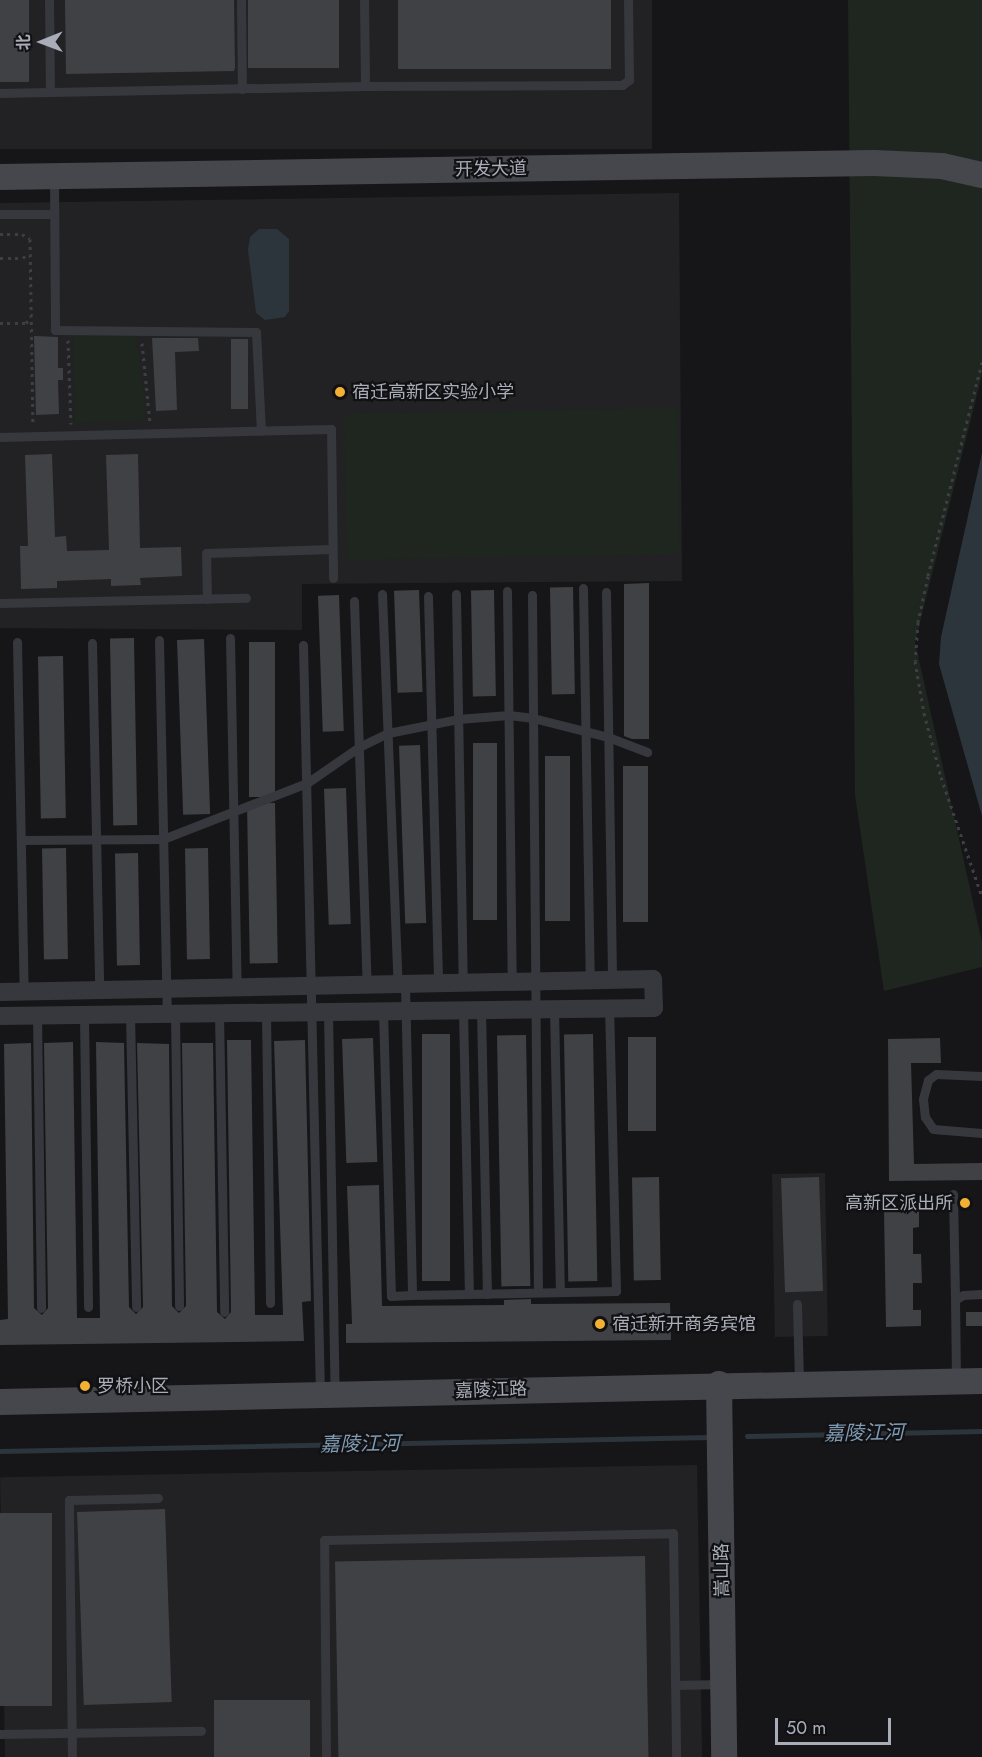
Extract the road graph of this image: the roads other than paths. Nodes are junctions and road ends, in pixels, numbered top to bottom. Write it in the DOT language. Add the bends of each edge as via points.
graph roads {
  1 [pos="49,0"];
  2 [pos="241,0"];
  3 [pos="364,0"];
  4 [pos="628,0"];
  5 [pos="365,86"];
  6 [pos="242,88"];
  7 [pos="50,92"];
  8 [pos="0,93"];
  9 [pos="982,175"];
  10 [pos="54,176"];
  11 [pos="0,177"];
  12 [pos="0,214"];
  13 [pos="54,214"];
  14 [pos="261,431"];
  15 [pos="0,437"];
  16 [pos="332,549"];
  17 [pos="333,579"];
  18 [pos="583,588"];
  19 [pos="507,591"];
  20 [pos="606,592"];
  21 [pos="382,594"];
  22 [pos="456,594"];
  23 [pos="532,595"];
  24 [pos="428,596"];
  25 [pos="246,598"];
  26 [pos="207,599"];
  27 [pos="354,601"];
  28 [pos="0,603"];
  29 [pos="230,638"];
  30 [pos="159,640"];
  31 [pos="17,642"];
  32 [pos="92,644"];
  33 [pos="303,645"];
  34 [pos="509,715"];
  35 [pos="533,718"];
  36 [pos="458,719"];
  37 [pos="431,724"];
  38 [pos="585,731"];
  39 [pos="388,733"];
  40 [pos="608,737"];
  41 [pos="359,747"];
  42 [pos="647,752"];
  43 [pos="307,783"];
  44 [pos="233,814"];
  45 [pos="96,839"];
  46 [pos="163,839"];
  47 [pos="21,840"];
  48 [pos="612,980"];
  49 [pos="590,981"];
  50 [pos="512,982"];
  51 [pos="534,982"];
  52 [pos="463,983"];
  53 [pos="401,984"];
  54 [pos="438,984"];
  55 [pos="367,985"];
  56 [pos="311,986"];
  57 [pos="237,988"];
  58 [pos="167,989"];
  59 [pos="99,990"];
  60 [pos="0,992"];
  61 [pos="24,992"];
  62 [pos="609,1008"];
  63 [pos="534,1009"];
  64 [pos="554,1009"];
  65 [pos="472,1010"];
  66 [pos="383,1011"];
  67 [pos="405,1011"];
  68 [pos="320,1012"];
  69 [pos="219,1013"];
  70 [pos="266,1013"];
  71 [pos="130,1014"];
  72 [pos="171,1014"];
  73 [pos="84,1015"];
  74 [pos="0,1016"];
  75 [pos="37,1016"];
  76 [pos="982,1076"];
  77 [pos="982,1133"];
  78 [pos="953,1194"];
  79 [pos="538,1292"];
  80 [pos="560,1292"];
  81 [pos="469,1294"];
  82 [pos="487,1294"];
  83 [pos="982,1294"];
  84 [pos="412,1295"];
  85 [pos="955,1300"];
  86 [pos="270,1303"];
  87 [pos="797,1304"];
  88 [pos="88,1306"];
  89 [pos="179,1306"];
  90 [pos="136,1307"];
  91 [pos="41,1308"];
  92 [pos="224,1312"];
  93 [pos="982,1381"];
  94 [pos="956,1382"];
  95 [pos="720,1384"];
  96 [pos="799,1384"];
  97 [pos="328,1394"];
  98 [pos="0,1402"];
  99 [pos="158,1498"];
  100 [pos="723,1683"];
  101 [pos="675,1685"];
  102 [pos="201,1731"];
  103 [pos="72,1733"];
  104 [pos="0,1734"];
  105 [pos="72,1757"];
  106 [pos="326,1757"];
  107 [pos="676,1757"];
  108 [pos="724,1757"];
  1 -- 7 [label="lane"];
  2 -- 6 [label="lane"];
  3 -- 5 [label="lane"];
  4 -- 5 [label="lane" via="629,80 622,85"];
  5 -- 6 [label="lane"];
  6 -- 7 [label="lane"];
  7 -- 8 [label="lane"];
  9 -- 10 [label="street, 开发大道" via="942,166 874,163"];
  10 -- 11 [label="street, 开发大道"];
  10 -- 13 [label="lane"];
  12 -- 13 [label="lane"];
  13 -- 14 [label="lane" via="55,330 256,332"];
  14 -- 15 [label="lane"];
  14 -- 16 [label="lane" via="331,429"];
  16 -- 17 [label="lane"];
  16 -- 26 [label="lane" via="206,553"];
  18 -- 38 [label="lane"];
  19 -- 34 [label="lane"];
  20 -- 40 [label="lane"];
  21 -- 39 [label="lane"];
  22 -- 36 [label="lane"];
  23 -- 35 [label="lane"];
  24 -- 37 [label="lane"];
  25 -- 26 [label="lane"];
  26 -- 28 [label="lane"];
  27 -- 41 [label="lane"];
  29 -- 44 [label="lane"];
  30 -- 46 [label="lane"];
  31 -- 47 [label="lane"];
  32 -- 45 [label="lane"];
  33 -- 43 [label="lane"];
  34 -- 35 [label="lane"];
  34 -- 36 [label="lane"];
  34 -- 50 [label="lane"];
  35 -- 38 [label="lane"];
  35 -- 51 [label="lane"];
  36 -- 37 [label="lane"];
  36 -- 52 [label="lane"];
  37 -- 39 [label="lane"];
  37 -- 54 [label="lane"];
  38 -- 40 [label="lane"];
  38 -- 49 [label="lane"];
  39 -- 41 [label="lane"];
  39 -- 53 [label="lane"];
  40 -- 42 [label="lane"];
  40 -- 48 [label="lane"];
  41 -- 43 [label="lane"];
  41 -- 55 [label="lane"];
  43 -- 44 [label="lane"];
  43 -- 56 [label="lane"];
  44 -- 46 [label="lane"];
  44 -- 57 [label="lane"];
  45 -- 46 [label="lane"];
  45 -- 47 [label="lane"];
  45 -- 59 [label="lane"];
  46 -- 58 [label="lane"];
  47 -- 61 [label="lane"];
  48 -- 49 [label="street"];
  48 -- 62 [label="street" via="654,979 654,1008"];
  49 -- 51 [label="street"];
  50 -- 51 [label="street"];
  50 -- 52 [label="street"];
  51 -- 63 [label="lane"];
  52 -- 54 [label="street"];
  53 -- 54 [label="street"];
  53 -- 55 [label="street"];
  53 -- 67 [label="lane"];
  55 -- 56 [label="street"];
  56 -- 57 [label="street"];
  56 -- 68 [label="lane"];
  57 -- 58 [label="street"];
  58 -- 59 [label="street"];
  58 -- 72 [label="lane"];
  59 -- 61 [label="street"];
  60 -- 61 [label="street"];
  62 -- 64 [label="street"];
  62 -- 80 [label="lane" via="616,1291"];
  63 -- 64 [label="street"];
  63 -- 65 [label="street"];
  63 -- 79 [label="lane"];
  64 -- 80 [label="lane"];
  65 -- 67 [label="street"];
  65 -- 81 [label="lane"];
  65 -- 82 [label="lane"];
  66 -- 67 [label="street"];
  66 -- 68 [label="street"];
  66 -- 84 [label="lane" via="391,1296"];
  67 -- 84 [label="lane"];
  68 -- 70 [label="street"];
  68 -- 97 [label="lane"];
  68 -- 97 [label="lane"];
  69 -- 70 [label="street"];
  69 -- 72 [label="street"];
  69 -- 92 [label="lane"];
  70 -- 86 [label="lane"];
  71 -- 72 [label="street"];
  71 -- 73 [label="street"];
  71 -- 90 [label="lane"];
  72 -- 89 [label="lane"];
  73 -- 75 [label="street"];
  73 -- 88 [label="lane"];
  74 -- 75 [label="street"];
  75 -- 91 [label="lane"];
  76 -- 77 [label="lane" via="936,1074 928,1080 923,1099 925,1117 933,1129"];
  78 -- 85 [label="lane"];
  79 -- 80 [label="lane"];
  79 -- 82 [label="lane"];
  81 -- 82 [label="lane"];
  81 -- 84 [label="lane"];
  83 -- 85 [label="lane" via="963,1295"];
  85 -- 94 [label="lane"];
  87 -- 96 [label="lane"];
  93 -- 94 [label="street, 嘉陵江路"];
  94 -- 96 [label="street, 嘉陵江路"];
  95 -- 96 [label="street, 嘉陵江路"];
  95 -- 97 [label="street, 嘉陵江路"];
  95 -- 100 [label="street, 嵩山路"];
  97 -- 98 [label="street, 嘉陵江路"];
  99 -- 103 [label="lane" via="69,1500"];
  100 -- 101 [label="lane"];
  100 -- 108 [label="street, 嵩山路"];
  101 -- 106 [label="lane" via="673,1533 324,1540"];
  101 -- 107 [label="lane"];
  102 -- 103 [label="lane"];
  103 -- 104 [label="lane"];
  103 -- 105 [label="lane"];
}
